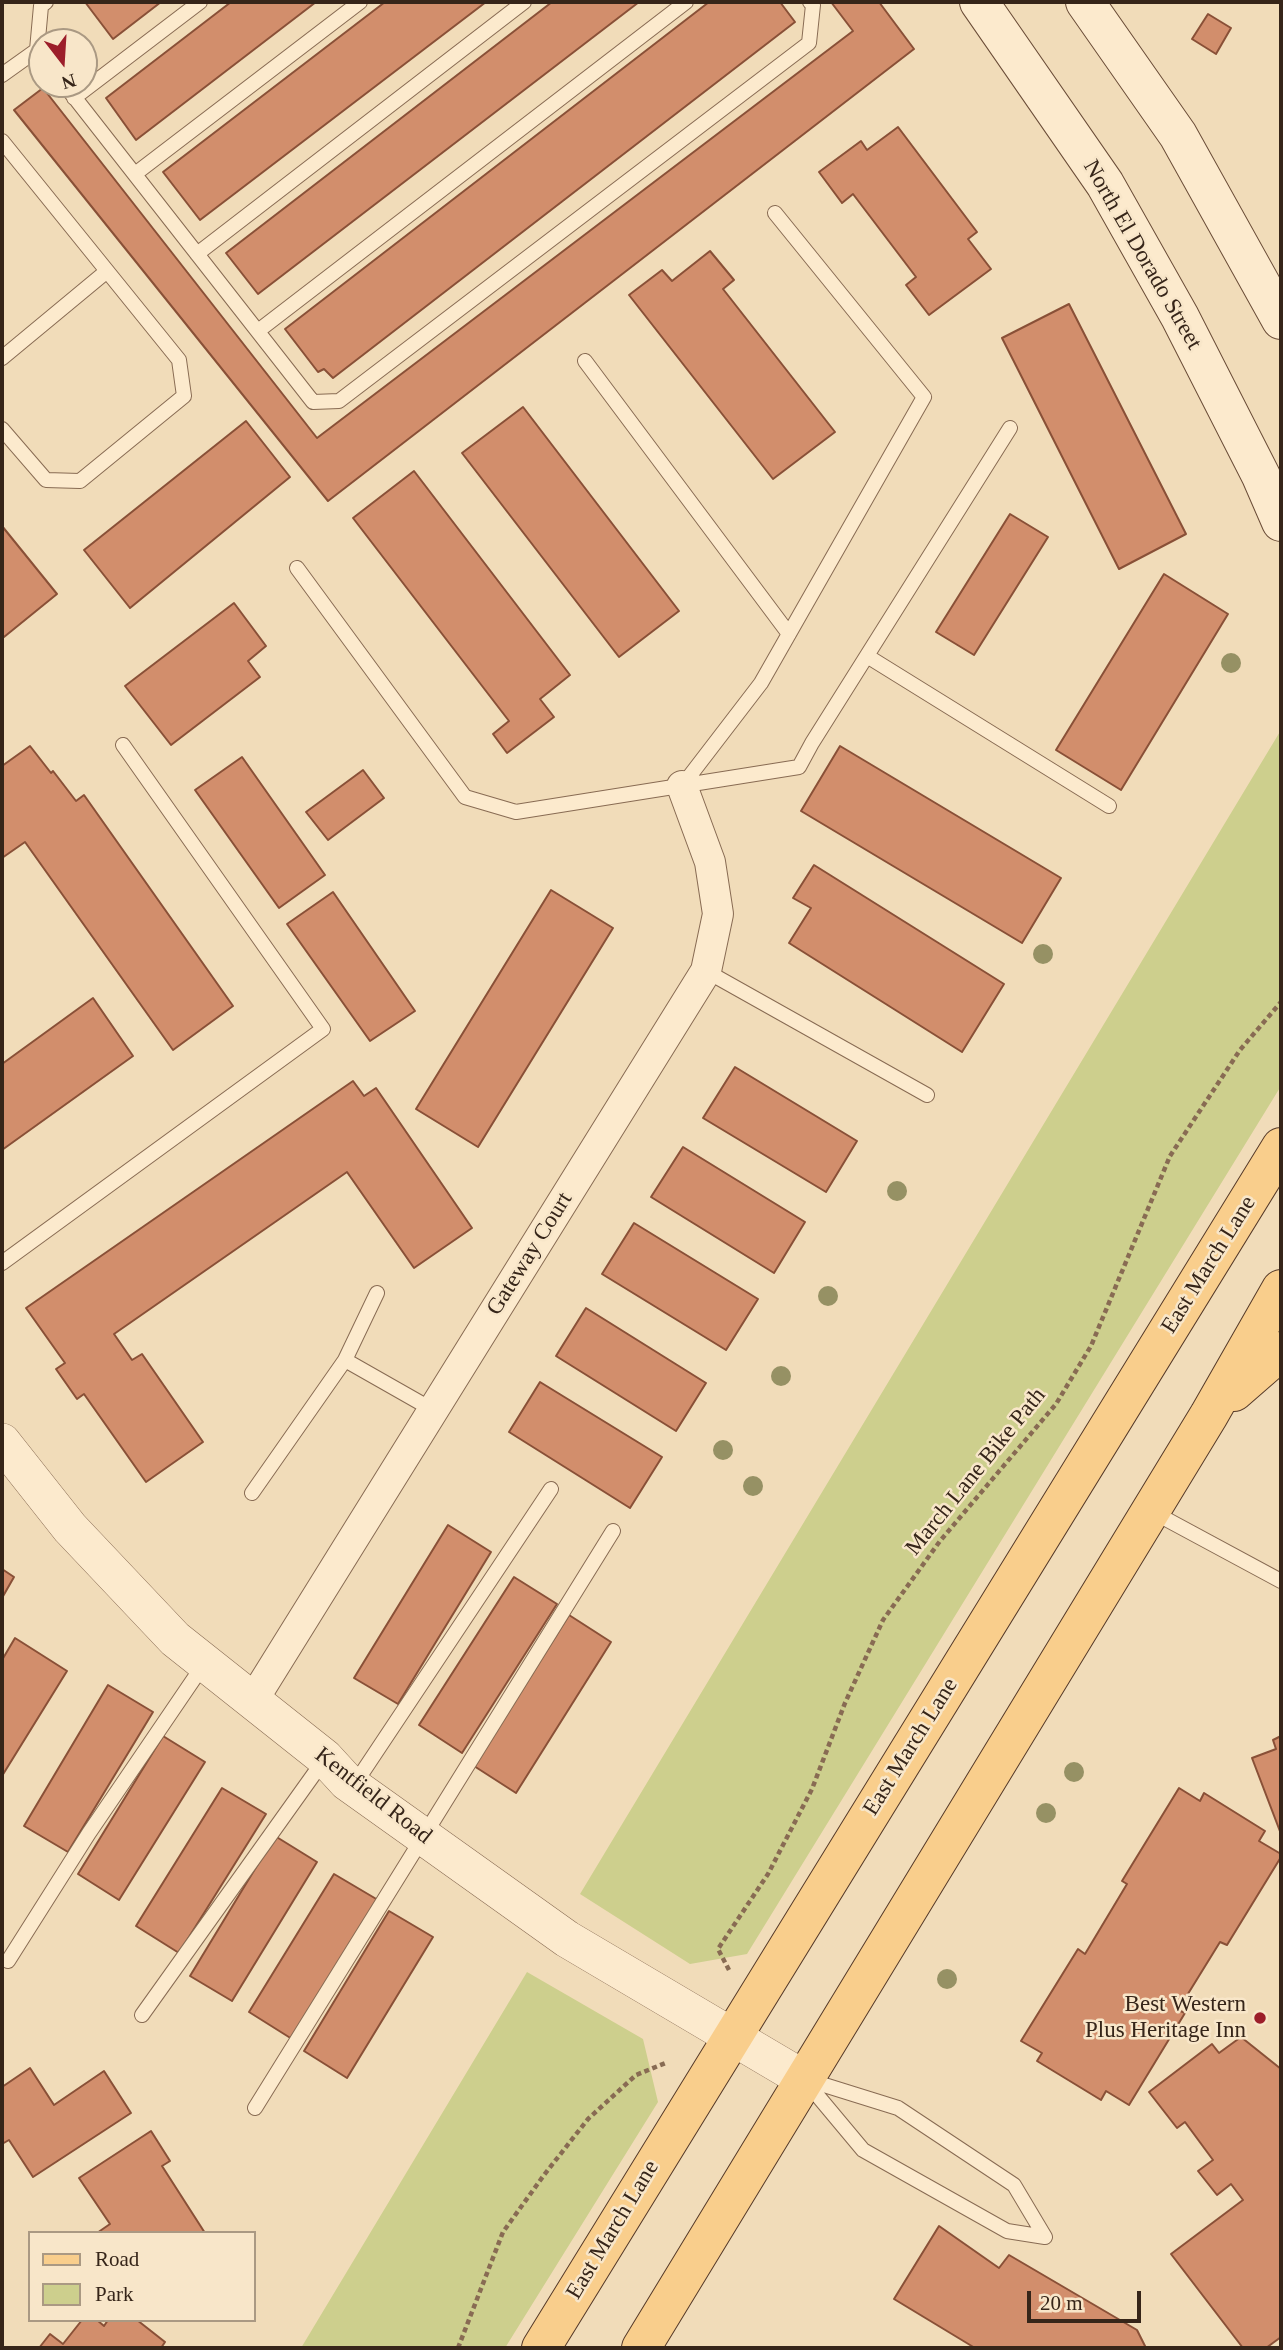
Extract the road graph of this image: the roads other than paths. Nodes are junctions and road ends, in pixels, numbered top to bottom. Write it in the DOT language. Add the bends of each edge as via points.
graph roads {
  1 [pos="46,2"];
  2 [pos="200,2"];
  3 [pos="360,2"];
  4 [pos="524,2"];
  5 [pos="686,2"];
  6 [pos="810,2"];
  7 [pos="979,2"];
  8 [pos="1086,2"];
  9 [pos="40,28"];
  10 [pos="28,60"];
  11 [pos="2,75"];
  12 [pos="98,80"];
  13 [pos="74,98"];
  14 [pos="2,141"];
  15 [pos="135,174"];
  16 [pos="775,213"];
  17 [pos="197,254"];
  18 [pos="107,271"];
  19 [pos="1281,320"];
  20 [pos="258,331"];
  21 [pos="2,358"];
  22 [pos="585,361"];
  23 [pos="1010,428"];
  24 [pos="2,429"];
  25 [pos="1281,522"];
  26 [pos="297,568"];
  27 [pos="789,634"];
  28 [pos="867,656"];
  29 [pos="123,745"];
  30 [pos="682,786"];
  31 [pos="1109,806"];
  32 [pos="706,971"];
  33 [pos="927,1095"];
  34 [pos="1281,1147"];
  35 [pos="2,1263"];
  36 [pos="1281,1289"];
  37 [pos="377,1293"];
  38 [pos="1281,1350"];
  39 [pos="345,1360"];
  40 [pos="433,1410"];
  41 [pos="1209,1415"];
  42 [pos="10,1458"];
  43 [pos="551,1489"];
  44 [pos="251,1493"];
  45 [pos="1150,1510"];
  46 [pos="613,1531"];
  47 [pos="1281,1581"];
  48 [pos="205,1662"];
  49 [pos="253,1700"];
  50 [pos="325,1758"];
  51 [pos="353,1786"];
  52 [pos="423,1836"];
  53 [pos="8,1961"];
  54 [pos="142,2015"];
  55 [pos="731,2038"];
  56 [pos="804,2079"];
  57 [pos="255,2108"];
  58 [pos="541,2348"];
  59 [pos="641,2348"];
  1 -- 9 [label="lane" via="41,6"];
  2 -- 12 [label="lane"];
  3 -- 15 [label="lane"];
  4 -- 17 [label="lane"];
  5 -- 20 [label="lane"];
  6 -- 20 [label="lane" via="809,43 339,401 313,402"];
  7 -- 25 [label="main road, North El Dorado Street" via="1105,184 1180,317"];
  8 -- 19 [label="main road" via="1178,135"];
  10 -- 11 [label="lane"];
  13 -- 15 [label="lane"];
  14 -- 18 [label="lane"];
  15 -- 17 [label="lane"];
  16 -- 27 [label="lane" via="924,397"];
  17 -- 20 [label="lane"];
  18 -- 21 [label="lane"];
  18 -- 24 [label="lane" via="179,360 184,396 80,481 47,480"];
  22 -- 27 [label="lane"];
  23 -- 28 [label="lane"];
  26 -- 30 [label="lane" via="465,797 516,812"];
  27 -- 30 [label="lane" via="761,683"];
  28 -- 30 [label="lane" via="799,767"];
  28 -- 31 [label="lane"];
  29 -- 35 [label="lane" via="323,1029"];
  30 -- 32 [label="street, Gateway Court" via="710,862 718,914"];
  32 -- 33 [label="lane"];
  32 -- 40 [label="street, Gateway Court"];
  34 -- 55 [label="main road, East March Lane"];
  36 -- 41 [label="main road"];
  37 -- 39 [label="lane"];
  38 -- 41 [label="main road"];
  39 -- 40 [label="lane"];
  39 -- 44 [label="lane"];
  40 -- 49 [label="street, Gateway Court"];
  41 -- 45 [label="main road"];
  42 -- 48 [label="street, Kentfield Road" via="175,1639"];
  43 -- 51 [label="lane"];
  45 -- 47 [label="lane"];
  45 -- 56 [label="main road"];
  46 -- 52 [label="lane"];
  48 -- 49 [label="street, Kentfield Road"];
  48 -- 53 [label="lane"];
  49 -- 50 [label="street, Kentfield Road"];
  50 -- 51 [label="street, Kentfield Road"];
  50 -- 54 [label="lane"];
  51 -- 52 [label="street, Kentfield Road"];
  52 -- 55 [label="street, Kentfield Road" via="567,1939"];
  52 -- 57 [label="lane"];
  55 -- 56 [label="street, Kentfield Road"];
  55 -- 58 [label="main road, East March Lane"];
  56 -- 56 [label="lane" via="863,2150 1007,2231 1045,2237 1014,2185 920,2122 898,2108"];
  56 -- 59 [label="main road"];
}
